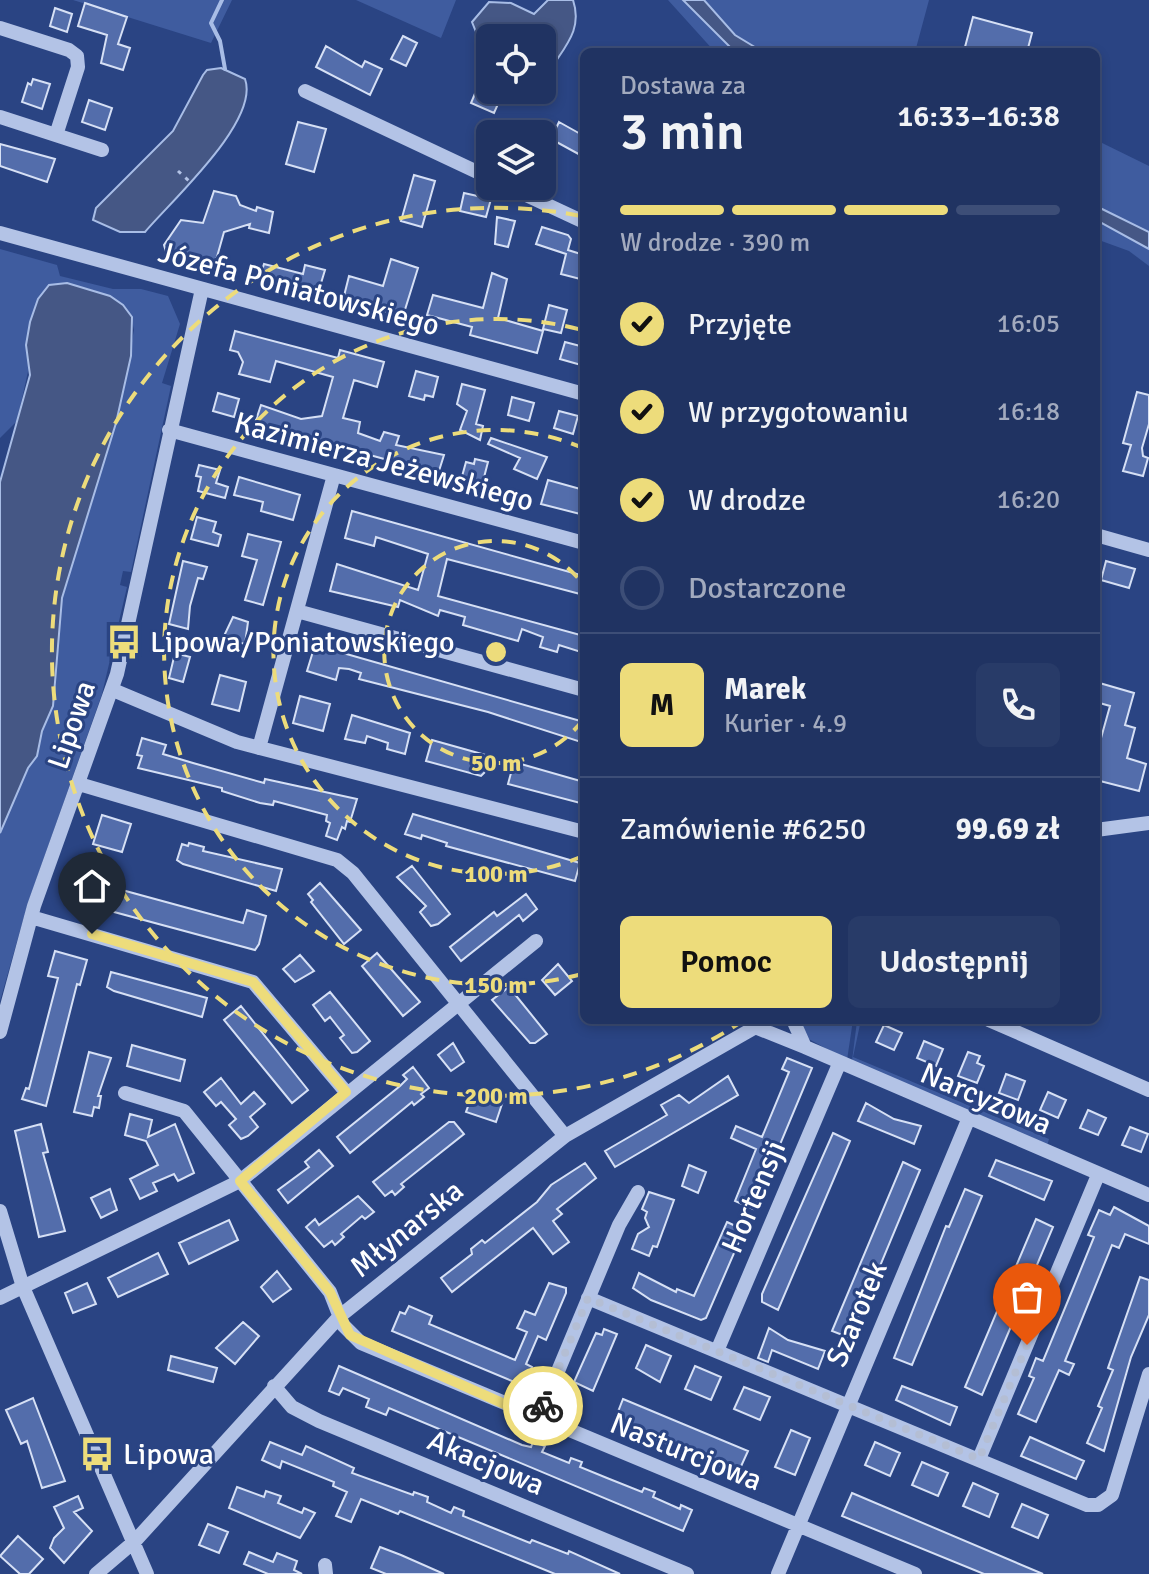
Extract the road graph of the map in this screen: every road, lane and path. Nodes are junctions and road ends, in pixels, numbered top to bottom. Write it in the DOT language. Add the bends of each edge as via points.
graph roads {
  1 [pos="0,28"];
  2 [pos="305,91"];
  3 [pos="0,117"];
  4 [pos="56,135"];
  5 [pos="102,150"];
  6 [pos="178,171"];
  7 [pos="476,171"];
  8 [pos="189,181"];
  9 [pos="537,200"];
  10 [pos="580,220"];
  11 [pos="0,233"];
  12 [pos="202,289"];
  13 [pos="580,393"];
  14 [pos="169,430"];
  15 [pos="334,475"];
  16 [pos="1100,536"];
  17 [pos="580,542"];
  18 [pos="1149,550"];
  19 [pos="297,611"];
  20 [pos="580,689"];
  21 [pos="113,690"];
  22 [pos="259,748"];
  23 [pos="79,784"];
  24 [pos="1149,823"];
  25 [pos="1100,829"];
  26 [pos="580,831"];
  27 [pos="31,917"];
  28 [pos="536,941"];
  29 [pos="457,1003"];
  30 [pos="762,1024"];
  31 [pos="795,1024"];
  32 [pos="998,1024"];
  33 [pos="0,1032"];
  34 [pos="805,1047"];
  35 [pos="839,1064"];
  36 [pos="1149,1090"];
  37 [pos="346,1092"];
  38 [pos="125,1093"];
  39 [pos="968,1120"];
  40 [pos="565,1136"];
  41 [pos="1098,1175"];
  42 [pos="240,1181"];
  43 [pos="638,1192"];
  44 [pos="1149,1195"];
  45 [pos="0,1211"];
  46 [pos="23,1287"];
  47 [pos="0,1298"];
  48 [pos="588,1298"];
  49 [pos="340,1316"];
  50 [pos="717,1351"];
  51 [pos="1149,1374"];
  52 [pos="274,1386"];
  53 [pos="847,1405"];
  54 [pos="538,1419"];
  55 [pos="979,1459"];
  56 [pos="797,1526"];
  57 [pos="135,1541"];
  58 [pos="96,1574"];
  59 [pos="147,1574"];
  60 [pos="687,1574"];
  61 [pos="778,1574"];
  62 [pos="915,1574"];
  1 -- 4 [label="street" via="77,56"];
  2 -- 7 [label="street"];
  3 -- 4 [label="street"];
  4 -- 5 [label="street"];
  6 -- 8 [label="path"];
  9 -- 10 [label="street"];
  11 -- 12 [label="street, Józefa Poniatowskiego"];
  12 -- 13 [label="street, Józefa Poniatowskiego"];
  12 -- 14 [label="street, Lipowa"];
  14 -- 15 [label="street, Kazimierza Jeżewskiego"];
  14 -- 21 [label="street, Lipowa"];
  15 -- 17 [label="street, Kazimierza Jeżewskiego"];
  15 -- 19 [label="street"];
  16 -- 18 [label="street"];
  19 -- 20 [label="street"];
  19 -- 22 [label="street"];
  21 -- 22 [label="street"];
  21 -- 23 [label="street, Lipowa"];
  22 -- 26 [label="street"];
  23 -- 27 [label="street, Lipowa"];
  23 -- 29 [label="street" via="337,860"];
  24 -- 25 [label="street"];
  27 -- 33 [label="street, Lipowa"];
  27 -- 37 [label="street" via="253,982"];
  28 -- 29 [label="street"];
  29 -- 37 [label="street"];
  29 -- 40 [label="street"];
  30 -- 34 [label="street, Narcyzowa"];
  30 -- 40 [label="street, Młynarska"];
  31 -- 34 [label="street"];
  32 -- 36 [label="street"];
  34 -- 35 [label="street, Narcyzowa"];
  35 -- 39 [label="street, Narcyzowa"];
  35 -- 50 [label="street, Hortensji"];
  37 -- 42 [label="street"];
  38 -- 42 [label="street, Nasturcjowa" via="184,1111"];
  39 -- 41 [label="street, Narcyzowa"];
  39 -- 53 [label="street, Szarotek"];
  40 -- 49 [label="street, Młynarska"];
  41 -- 44 [label="street, Narcyzowa"];
  41 -- 55 [label="street"];
  42 -- 46 [label="street"];
  42 -- 49 [label="street, Nasturcjowa" via="330,1292"];
  43 -- 48 [label="street"];
  45 -- 46 [label="street"];
  46 -- 47 [label="street"];
  46 -- 57 [label="street"];
  48 -- 50 [label="street"];
  48 -- 54 [label="street"];
  49 -- 52 [label="street, Młynarska"];
  49 -- 54 [label="street, Nasturcjowa" via="361,1343"];
  50 -- 53 [label="street"];
  51 -- 55 [label="street" via="1112,1495 1098,1505 1077,1503"];
  52 -- 57 [label="street, Młynarska"];
  52 -- 60 [label="street, Akacjowa" via="292,1407 319,1421"];
  53 -- 55 [label="street"];
  53 -- 56 [label="street, Szarotek"];
  54 -- 56 [label="street, Nasturcjowa"];
  56 -- 61 [label="street, Szarotek"];
  56 -- 62 [label="street, Nasturcjowa"];
  57 -- 58 [label="street, Młynarska"];
  57 -- 59 [label="street"];
}
